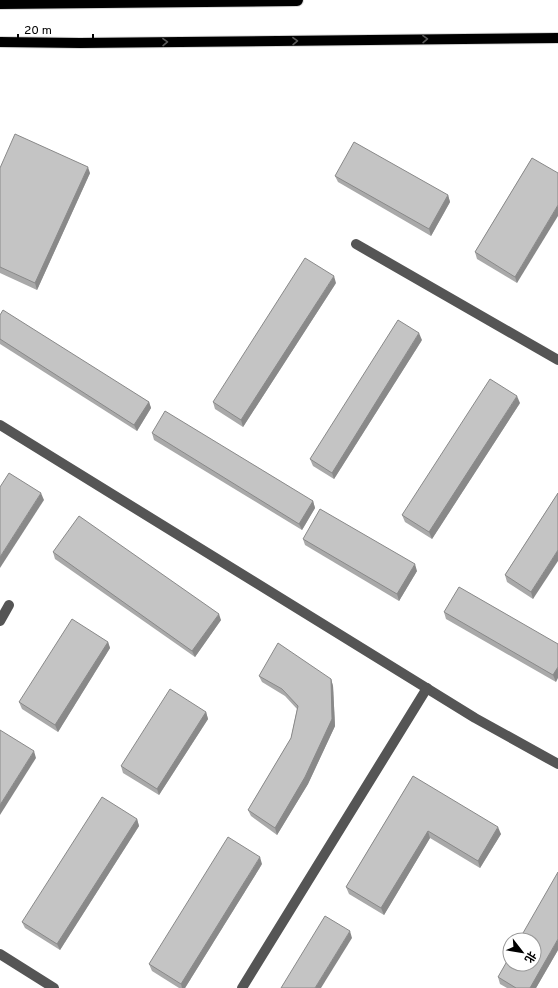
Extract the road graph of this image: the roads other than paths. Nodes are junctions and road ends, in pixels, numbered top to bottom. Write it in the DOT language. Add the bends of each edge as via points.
graph roads {
  1 [pos="296,0"];
  2 [pos="0,3"];
  3 [pos="558,38"];
  4 [pos="0,42"];
  5 [pos="356,244"];
  6 [pos="558,360"];
  7 [pos="0,425"];
  8 [pos="9,605"];
  9 [pos="0,621"];
  10 [pos="427,688"];
  11 [pos="558,764"];
  12 [pos="0,954"];
  13 [pos="54,988"];
  14 [pos="242,988"];
  1 -- 2 [label="highway"];
  4 -- 3 [label="main road, one-way"];
  5 -- 6 [label="street"];
  7 -- 10 [label="street"];
  8 -- 9 [label="street"];
  10 -- 11 [label="street"];
  10 -- 14 [label="street"];
  12 -- 13 [label="street"];
}
